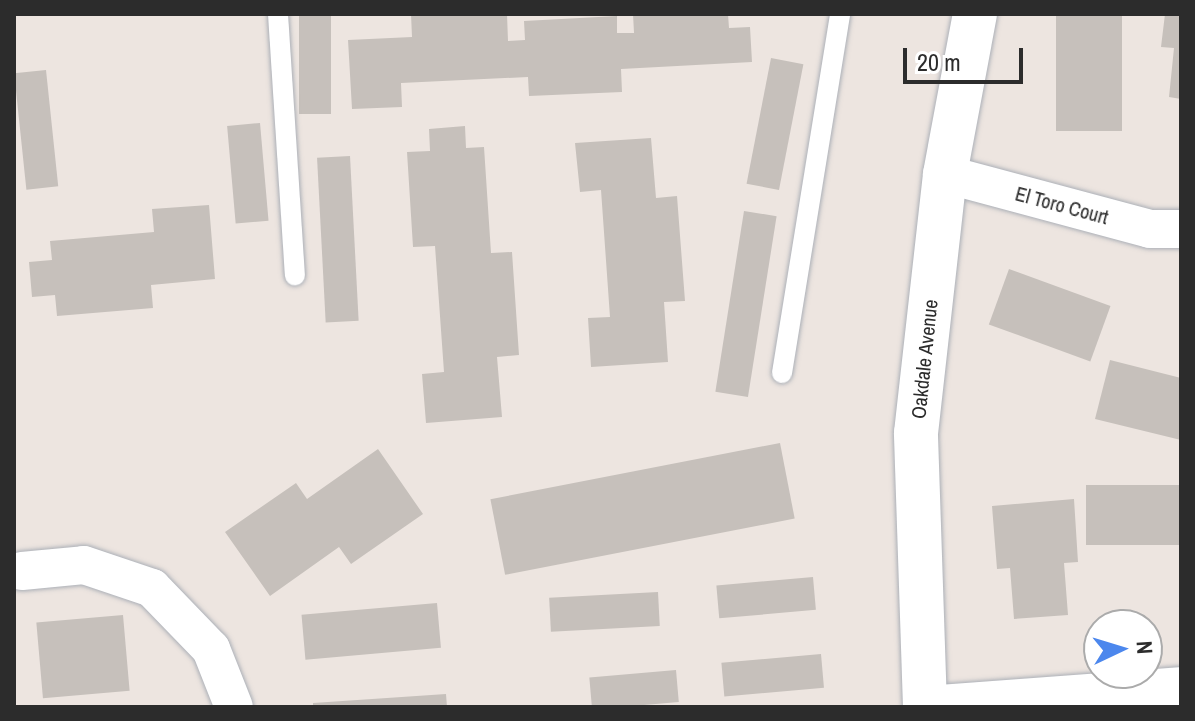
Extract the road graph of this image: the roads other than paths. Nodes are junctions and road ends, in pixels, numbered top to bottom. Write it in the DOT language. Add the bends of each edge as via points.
graph roads {
  1 [pos="278,14"];
  2 [pos="840,14"];
  3 [pos="975,14"];
  4 [pos="945,174"];
  5 [pos="1181,229"];
  6 [pos="295,275"];
  7 [pos="782,373"];
  8 [pos="22,571"];
  9 [pos="1181,686"];
  10 [pos="925,706"];
  11 [pos="234,707"];
  1 -- 6 [label="lane"];
  2 -- 7 [label="lane"];
  3 -- 4 [label="street, Oakdale Avenue"];
  4 -- 5 [label="street, El Toro Court" via="1150,229"];
  4 -- 10 [label="street, Oakdale Avenue" via="916,433"];
  8 -- 11 [label="street" via="84,565 152,588 211,649"];
  9 -- 10 [label="street"];
}
